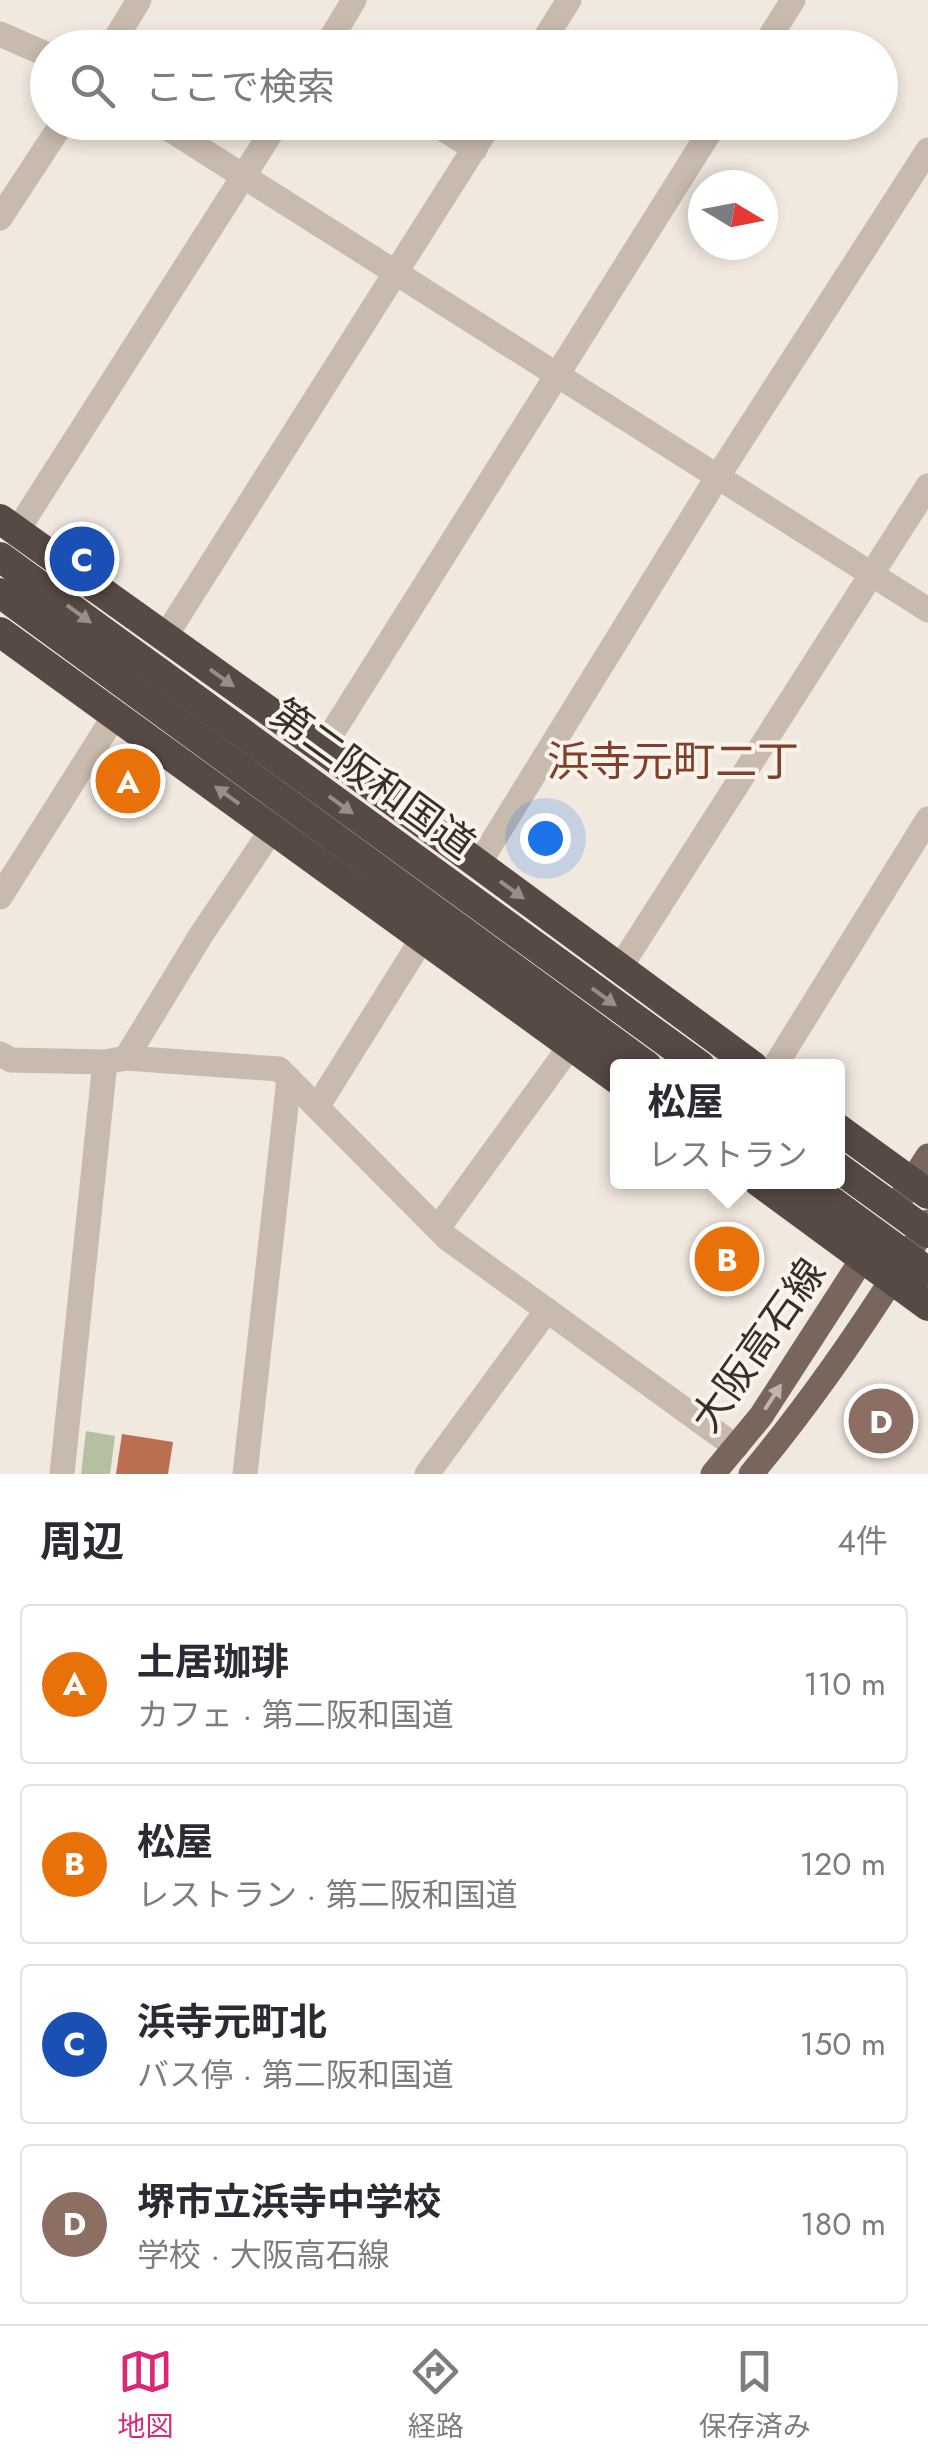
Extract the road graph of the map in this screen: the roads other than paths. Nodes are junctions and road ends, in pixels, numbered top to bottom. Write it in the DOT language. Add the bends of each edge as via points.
graph roads {
  1 [pos="139,0"];
  2 [pos="354,0"];
  3 [pos="569,0"];
  4 [pos="793,0"];
  5 [pos="121,30"];
  6 [pos="336,30"];
  7 [pos="550,30"];
  8 [pos="774,30"];
  9 [pos="0,34"];
  10 [pos="30,47"];
  11 [pos="51,140"];
  12 [pos="187,140"];
  13 [pos="267,140"];
  14 [pos="460,140"];
  15 [pos="480,140"];
  16 [pos="705,140"];
  17 [pos="474,149"];
  18 [pos="928,150"];
  19 [pos="245,176"];
  20 [pos="0,218"];
  21 [pos="395,274"];
  22 [pos="556,377"];
  23 [pos="718,476"];
  24 [pos="928,486"];
  25 [pos="6,536"];
  26 [pos="872,574"];
  27 [pos="0,593"];
  28 [pos="928,610"];
  29 [pos="0,632"];
  30 [pos="165,637"];
  31 [pos="114,715"];
  32 [pos="322,749"];
  33 [pos="928,819"];
  34 [pos="273,828"];
  35 [pos="478,866"];
  36 [pos="0,897"];
  37 [pos="422,939"];
  38 [pos="619,970"];
  39 [pos="571,1045"];
  40 [pos="0,1054"];
  41 [pos="638,1059"];
  42 [pos="691,1059"];
  43 [pos="743,1059"];
  44 [pos="779,1059"];
  45 [pos="115,1060"];
  46 [pos="610,1074"];
  47 [pos="289,1079"];
  48 [pos="317,1107"];
  49 [pos="845,1133"];
  50 [pos="845,1172"];
  51 [pos="922,1177"];
  52 [pos="769,1189"];
  53 [pos="815,1189"];
  54 [pos="928,1222"];
  55 [pos="438,1228"];
  56 [pos="928,1233"];
  57 [pos="864,1258"];
  58 [pos="928,1272"];
  59 [pos="893,1280"];
  60 [pos="928,1306"];
  61 [pos="547,1310"];
  62 [pos="736,1447"];
  63 [pos="62,1474"];
  64 [pos="246,1474"];
  65 [pos="427,1474"];
  66 [pos="713,1474"];
  67 [pos="751,1474"];
  1 -- 5 [label="street"];
  2 -- 6 [label="street"];
  3 -- 7 [label="street"];
  4 -- 8 [label="street"];
  9 -- 10 [label="street"];
  11 -- 20 [label="street"];
  12 -- 19 [label="street"];
  13 -- 19 [label="street"];
  14 -- 17 [label="street"];
  15 -- 17 [label="street"];
  16 -- 22 [label="street"];
  17 -- 21 [label="street"];
  18 -- 23 [label="street"];
  19 -- 21 [label="street"];
  19 -- 25 [label="street"];
  21 -- 22 [label="street"];
  21 -- 30 [label="street"];
  22 -- 23 [label="street"];
  22 -- 32 [label="street"];
  23 -- 26 [label="street"];
  23 -- 35 [label="street"];
  24 -- 26 [label="street"];
  25 -- 30 [label="highway"];
  25 -- 42 [label="highway, 第二阪和国道, one-way"];
  26 -- 28 [label="street"];
  26 -- 38 [label="street"];
  27 -- 41 [label="highway, 第二阪和国道"];
  29 -- 31 [label="highway"];
  30 -- 32 [label="highway, one-way"];
  34 -- 31 [label="highway, one-way"];
  31 -- 36 [label="street"];
  32 -- 35 [label="highway"];
  33 -- 44 [label="street"];
  34 -- 37 [label="highway"];
  34 -- 45 [label="street"];
  35 -- 38 [label="highway, one-way"];
  37 -- 39 [label="highway"];
  37 -- 48 [label="street"];
  38 -- 43 [label="highway"];
  39 -- 46 [label="highway"];
  39 -- 55 [label="street"];
  40 -- 45 [label="street" via="11,1060"];
  45 -- 47 [label="street" via="279,1069"];
  45 -- 63 [label="street"];
  47 -- 48 [label="street"];
  47 -- 64 [label="street"];
  48 -- 55 [label="street"];
  49 -- 51 [label="highway"];
  50 -- 56 [label="highway, bridge"];
  51 -- 57 [label="main road, 大阪高石線"];
  52 -- 57 [label="highway"];
  53 -- 58 [label="highway, bridge"];
  54 -- 59 [label="main road, 大阪高石線"];
  55 -- 61 [label="street"];
  57 -- 59 [label="highway"];
  62 -- 57 [label="main road, 大阪高石線, one-way"];
  59 -- 60 [label="highway"];
  59 -- 67 [label="main road, 大阪高石線"];
  61 -- 62 [label="street"];
  61 -- 65 [label="street"];
  62 -- 66 [label="main road, 大阪高石線"];
}
